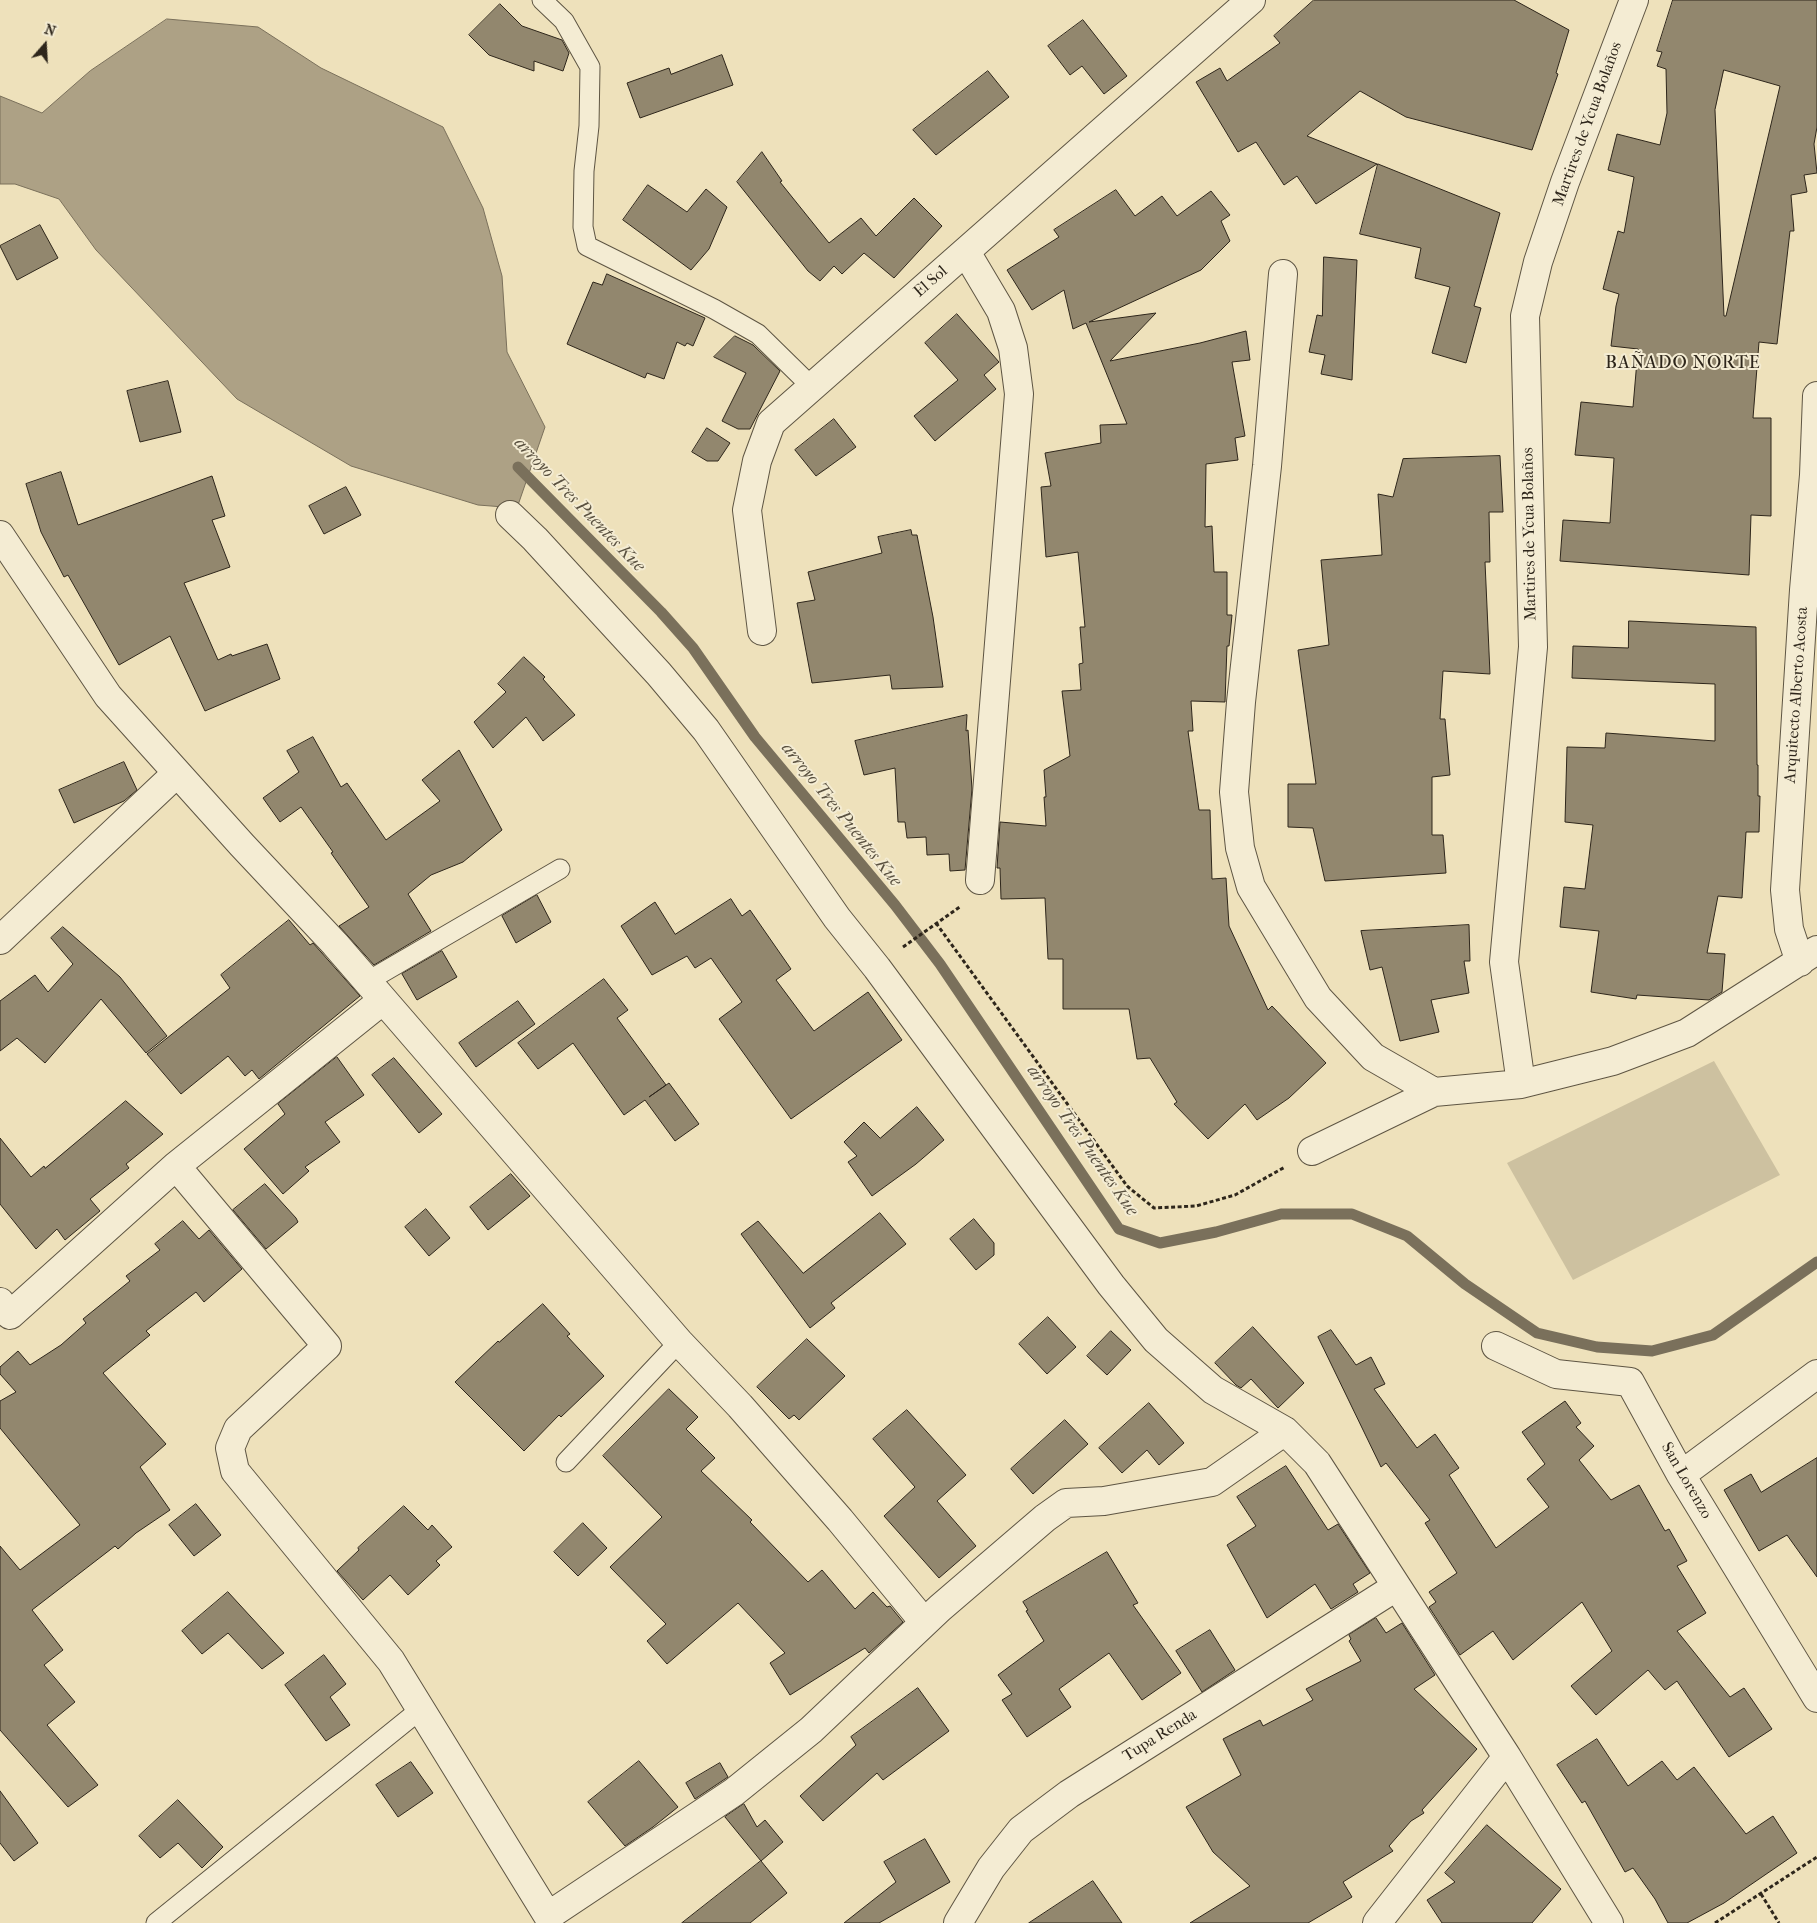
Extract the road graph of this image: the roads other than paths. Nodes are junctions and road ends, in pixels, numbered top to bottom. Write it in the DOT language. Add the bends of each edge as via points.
graph roads {
  1 [pos="542,0"];
  2 [pos="1251,0"];
  3 [pos="1634,0"];
  4 [pos="966,252"];
  5 [pos="1283,274"];
  6 [pos="812,387"];
  7 [pos="1817,396"];
  8 [pos="510,515"];
  9 [pos="0,535"];
  10 [pos="1810,585"];
  11 [pos="762,631"];
  12 [pos="177,773"];
  13 [pos="560,869"];
  14 [pos="980,880"];
  15 [pos="0,940"];
  16 [pos="1808,956"];
  17 [pos="376,991"];
  18 [pos="1521,1084"];
  19 [pos="1434,1092"];
  20 [pos="1312,1151"];
  21 [pos="176,1166"];
  22 [pos="3,1314"];
  23 [pos="679,1342"];
  24 [pos="1496,1346"];
  25 [pos="1817,1374"];
  26 [pos="1285,1430"];
  27 [pos="566,1462"];
  28 [pos="1682,1475"];
  29 [pos="1396,1587"];
  30 [pos="924,1622"];
  31 [pos="1817,1698"];
  32 [pos="421,1709"];
  33 [pos="1507,1757"];
  34 [pos="156,1923"];
  35 [pos="958,1923"];
  36 [pos="1376,1923"];
  37 [pos="1609,1923"];
  1 -- 6 [label="lane" via="564,22 590,67 583,227 587,246 758,334"];
  2 -- 4 [label="street, El Sol"];
  3 -- 18 [label="street, Martires de Ycua Bolaños" via="1565,182 1538,262 1525,316 1532,647 1504,962"];
  4 -- 6 [label="street, El Sol"];
  4 -- 14 [label="street" via="1001,311 1013,348 1019,394"];
  5 -- 19 [label="street" via="1267,466 1241,702 1235,783 1240,848 1252,887 1318,998 1373,1057"];
  6 -- 11 [label="street, El Sol" via="770,423 757,461 747,510"];
  7 -- 10 [label="street, Arquitecto Alberto Acosta"];
  8 -- 26 [label="street" via="706,730 837,918 1111,1285 1156,1340 1212,1390"];
  9 -- 12 [label="street" via="108,696"];
  10 -- 16 [label="street, Arquitecto Alberto Acosta" via="1785,890 1789,929"];
  12 -- 15 [label="street"];
  12 -- 17 [label="street"];
  13 -- 17 [label="lane"];
  16 -- 18 [label="street" via="1687,1033 1613,1061"];
  17 -- 21 [label="street"];
  17 -- 23 [label="street"];
  18 -- 19 [label="street"];
  19 -- 20 [label="street"];
  21 -- 22 [label="street"];
  21 -- 32 [label="street" via="327,1346 238,1429 230,1448 235,1471 391,1661"];
  23 -- 27 [label="lane"];
  23 -- 30 [label="street" via="784,1456"];
  24 -- 28 [label="street, San Lorenzo" via="1556,1374 1630,1382"];
  25 -- 28 [label="street"];
  26 -- 29 [label="street" via="1317,1463"];
  26 -- 30 [label="street" via="1212,1482 1104,1501 1066,1503"];
  28 -- 31 [label="street, San Lorenzo"];
  29 -- 33 [label="street"];
  29 -- 35 [label="street, Tupa Renda" via="1069,1794 1021,1830 991,1868"];
  30 -- 32 [label="street" via="811,1730 734,1792 548,1916"];
  32 -- 34 [label="lane"];
  33 -- 36 [label="street"];
  33 -- 37 [label="street"];
}
